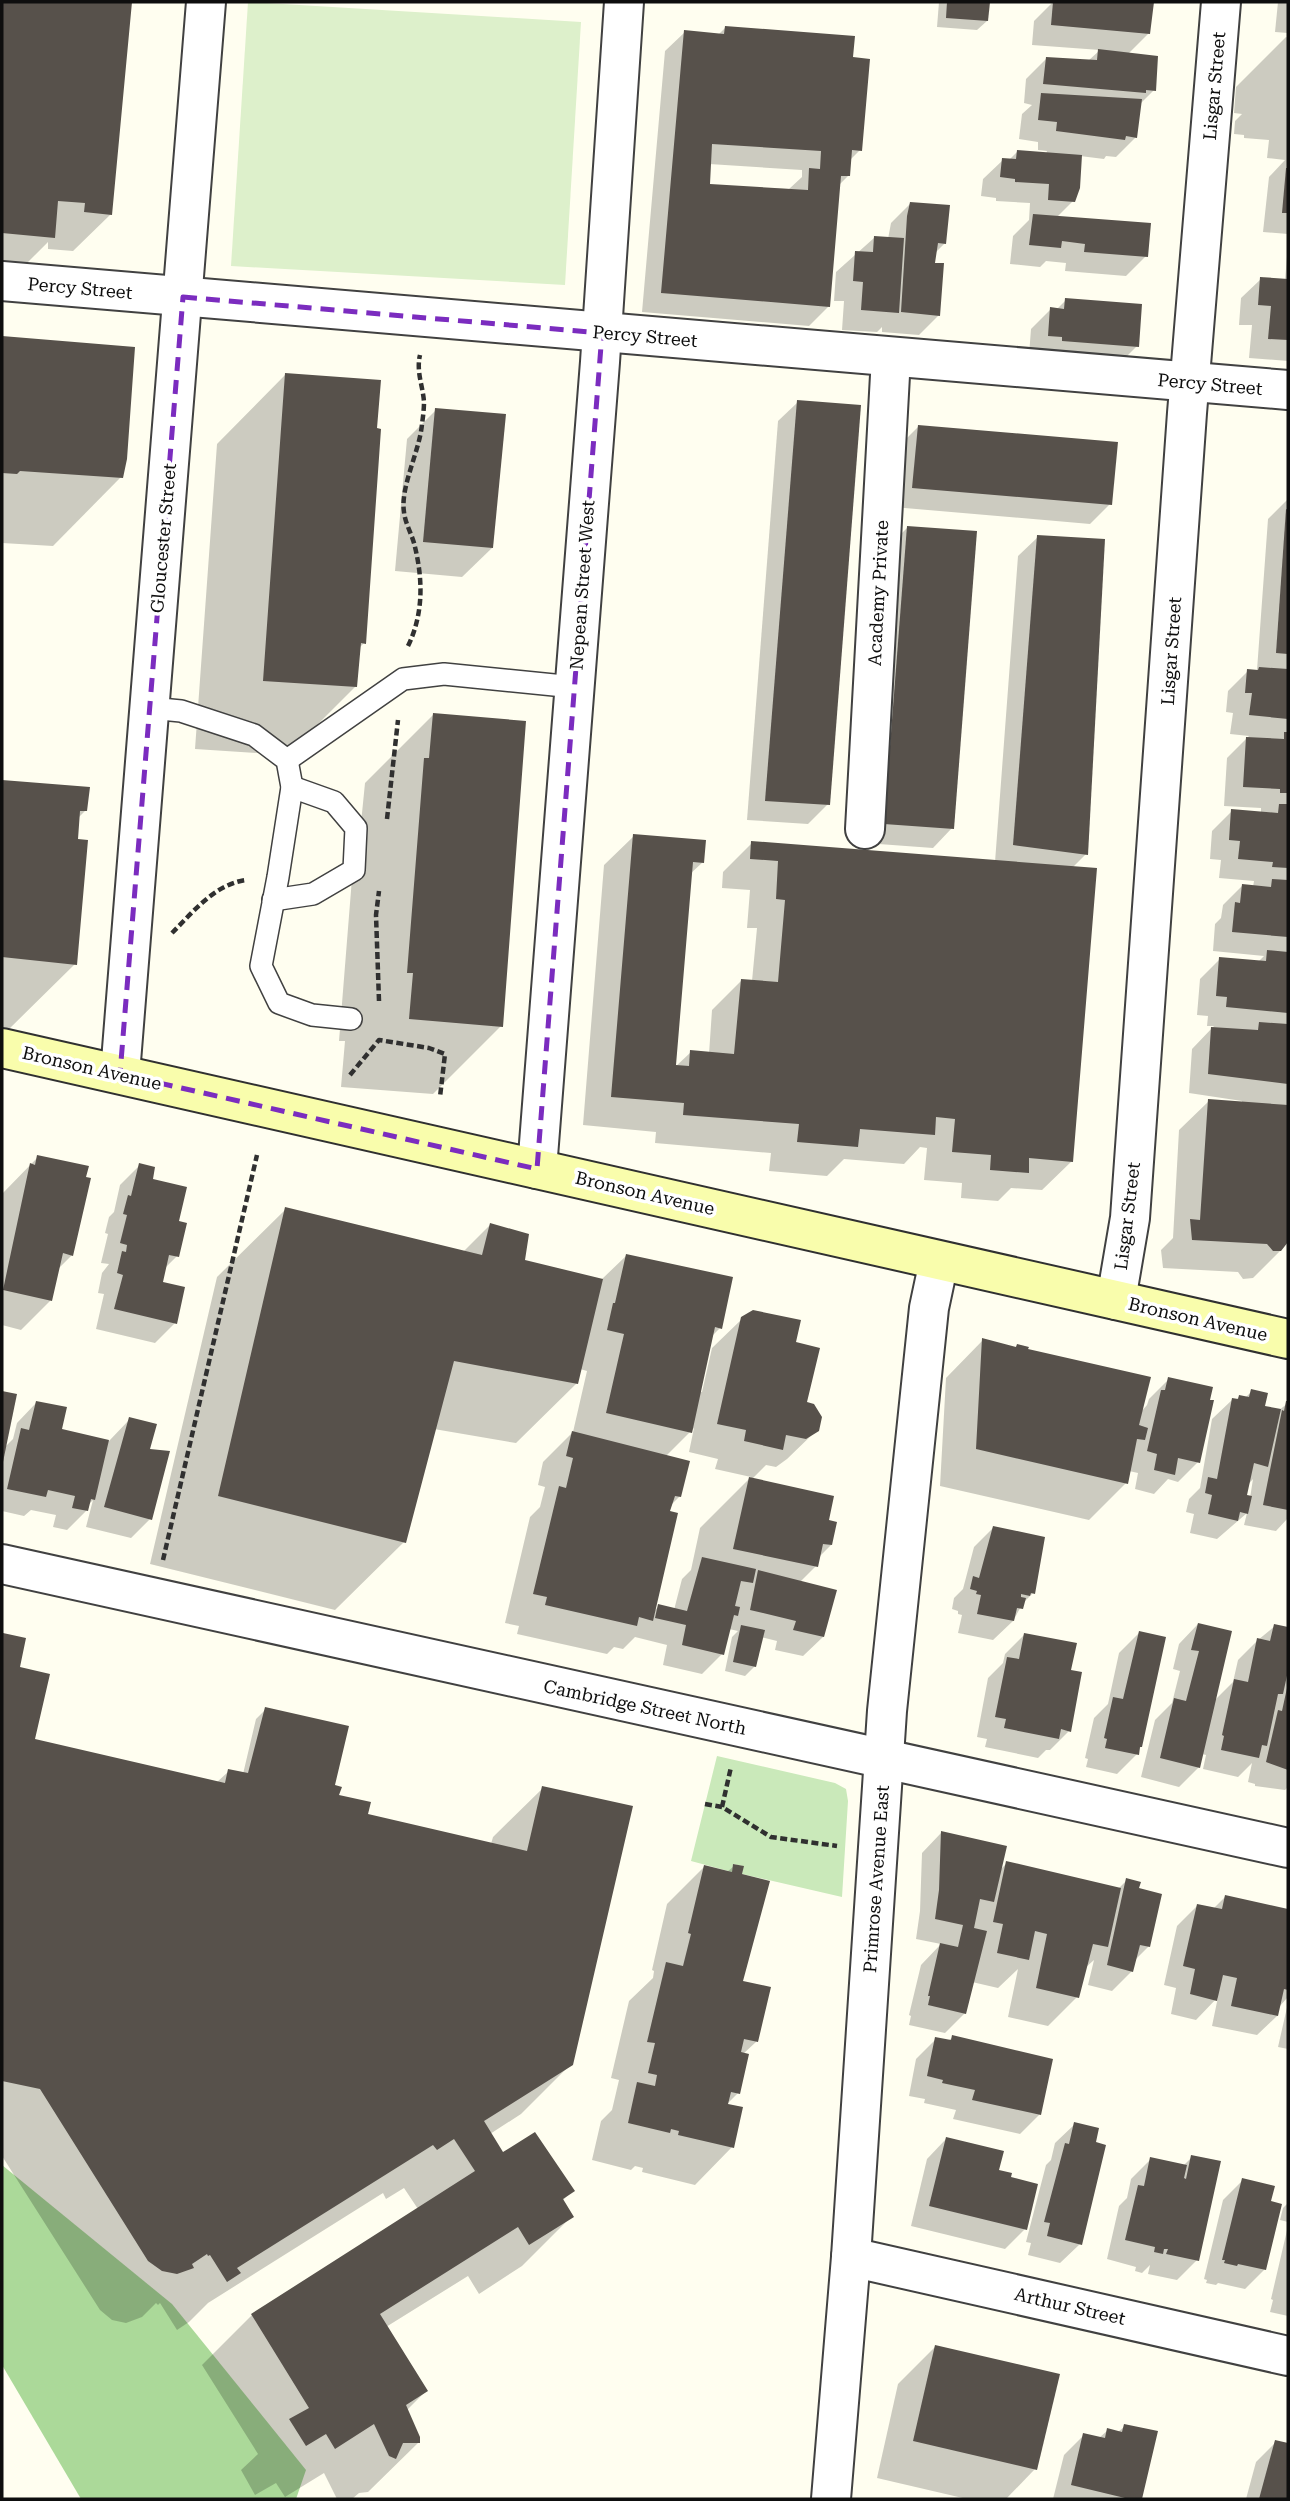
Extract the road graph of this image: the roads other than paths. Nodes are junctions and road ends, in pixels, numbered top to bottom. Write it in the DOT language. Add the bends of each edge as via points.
graph roads {
  1 [pos="206,2"];
  2 [pos="624,2"];
  3 [pos="1221,2"];
  4 [pos="2,281"];
  5 [pos="183,297"];
  6 [pos="602,332"];
  7 [pos="891,357"];
  8 [pos="1190,382"];
  9 [pos="1288,390"];
  10 [pos="574,687"];
  11 [pos="150,708"];
  12 [pos="287,760"];
  13 [pos="292,787"];
  14 [pos="865,829"];
  15 [pos="273,900"];
  16 [pos="351,1020"];
  17 [pos="2,1048"];
  18 [pos="120,1074"];
  19 [pos="537,1169"];
  20 [pos="939,1261"];
  21 [pos="1116,1300"];
  22 [pos="1288,1339"];
  23 [pos="2,1564"];
  24 [pos="883,1759"];
  25 [pos="1288,1848"];
  26 [pos="851,2257"];
  27 [pos="1288,2356"];
  28 [pos="831,2499"];
  1 -- 5 [label="street, Gloucester Street"];
  2 -- 6 [label="street, Nepean Street West"];
  3 -- 8 [label="street, Lisgar Street"];
  4 -- 5 [label="street, Percy Street"];
  5 -- 6 [label="street, Percy Street"];
  5 -- 11 [label="street, Gloucester Street"];
  6 -- 7 [label="street, Percy Street"];
  6 -- 10 [label="street, Nepean Street West"];
  7 -- 8 [label="street, Percy Street"];
  7 -- 14 [label="street, Academy Private"];
  8 -- 9 [label="street, Percy Street"];
  8 -- 21 [label="street, Lisgar Street" via="1130,1218"];
  10 -- 12 [label="lane" via="443,674 403,679"];
  10 -- 19 [label="street, Nepean Street West"];
  11 -- 12 [label="lane" via="181,711 254,735"];
  11 -- 18 [label="street, Gloucester Street"];
  12 -- 13 [label="lane"];
  13 -- 15 [label="lane"];
  13 -- 15 [label="lane" via="334,802 356,828 354,870 313,894"];
  15 -- 16 [label="lane" via="261,966 279,1003 312,1015"];
  17 -- 18 [label="main road, Bronson Avenue"];
  18 -- 19 [label="main road, Bronson Avenue"];
  19 -- 20 [label="main road, Bronson Avenue"];
  20 -- 21 [label="main road, Bronson Avenue"];
  20 -- 24 [label="street, Primrose Avenue East" via="929,1308"];
  21 -- 22 [label="main road, Bronson Avenue"];
  23 -- 24 [label="street, Cambridge Street North"];
  24 -- 25 [label="street, Cambridge Street North"];
  24 -- 26 [label="street, Primrose Avenue East"];
  26 -- 27 [label="street, Arthur Street"];
  26 -- 28 [label="street, Primrose Avenue East"];
}
